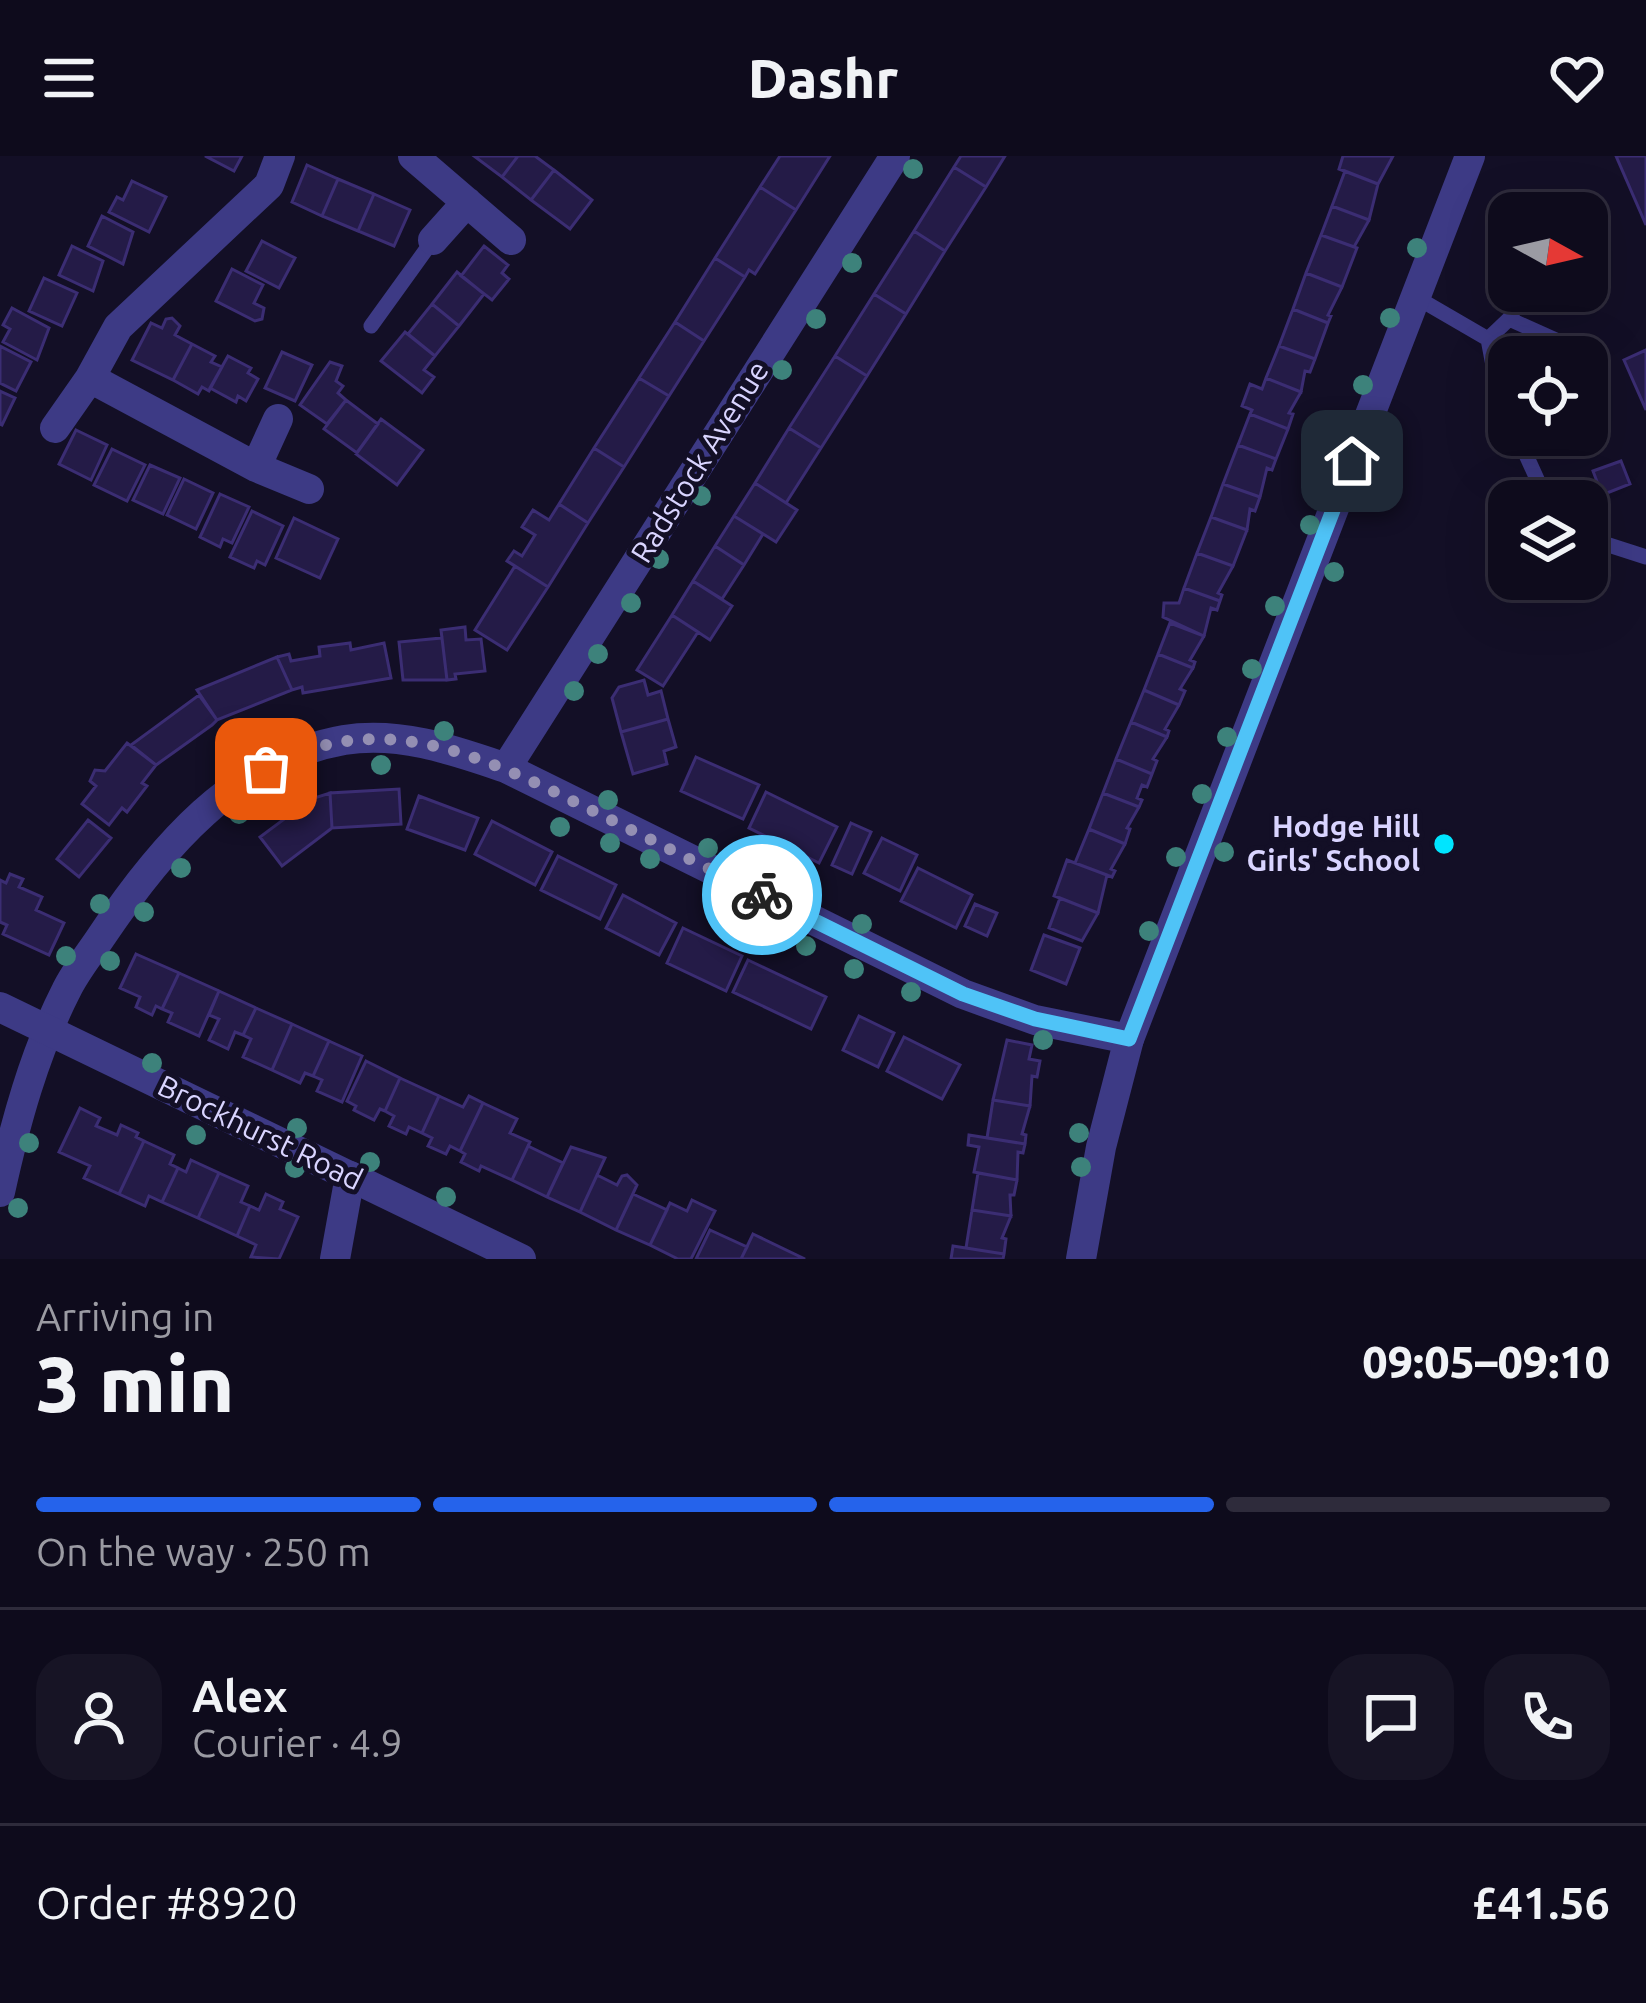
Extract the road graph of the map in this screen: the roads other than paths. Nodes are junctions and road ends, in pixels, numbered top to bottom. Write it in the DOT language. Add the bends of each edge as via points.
graph roads {
  1 [pos="280,156"];
  2 [pos="413,156"];
  3 [pos="895,156"];
  4 [pos="1470,156"];
  5 [pos="467,202"];
  6 [pos="433,240"];
  7 [pos="511,240"];
  8 [pos="1414,296"];
  9 [pos="1513,312"];
  10 [pos="1509,319"];
  11 [pos="371,326"];
  12 [pos="1491,336"];
  13 [pos="1547,336"];
  14 [pos="1488,339"];
  15 [pos="90,378"];
  16 [pos="278,419"];
  17 [pos="55,428"];
  18 [pos="256,467"];
  19 [pos="309,489"];
  20 [pos="1608,545"];
  21 [pos="1646,557"];
  22 [pos="506,768"];
  23 [pos="0,1007"];
  24 [pos="49,1030"];
  25 [pos="1129,1039"];
  26 [pos="350,1176"];
  27 [pos="0,1192"];
  28 [pos="335,1259"];
  29 [pos="521,1259"];
  30 [pos="1081,1259"];
  1 -- 15 [label="street" via="268,185 118,327"];
  2 -- 5 [label="street"];
  3 -- 22 [label="street, Radstock Avenue"];
  4 -- 8 [label="street"];
  5 -- 6 [label="street"];
  5 -- 7 [label="street"];
  6 -- 11 [label="lane"];
  8 -- 14 [label="lane"];
  8 -- 25 [label="street"];
  9 -- 10 [label="lane"];
  10 -- 12 [label="lane"];
  10 -- 13 [label="lane"];
  15 -- 17 [label="street"];
  15 -- 18 [label="street"];
  16 -- 18 [label="street"];
  18 -- 19 [label="street"];
  20 -- 21 [label="lane"];
  22 -- 24 [label="street" via="434,743 347,740 293,753 238,784 129,895"];
  22 -- 25 [label="street" via="963,994"];
  23 -- 24 [label="street, Brockhurst Road"];
  24 -- 26 [label="street, Brockhurst Road"];
  24 -- 27 [label="street"];
  25 -- 30 [label="street"];
  26 -- 28 [label="street"];
  26 -- 29 [label="street, Brockhurst Road"];
}
